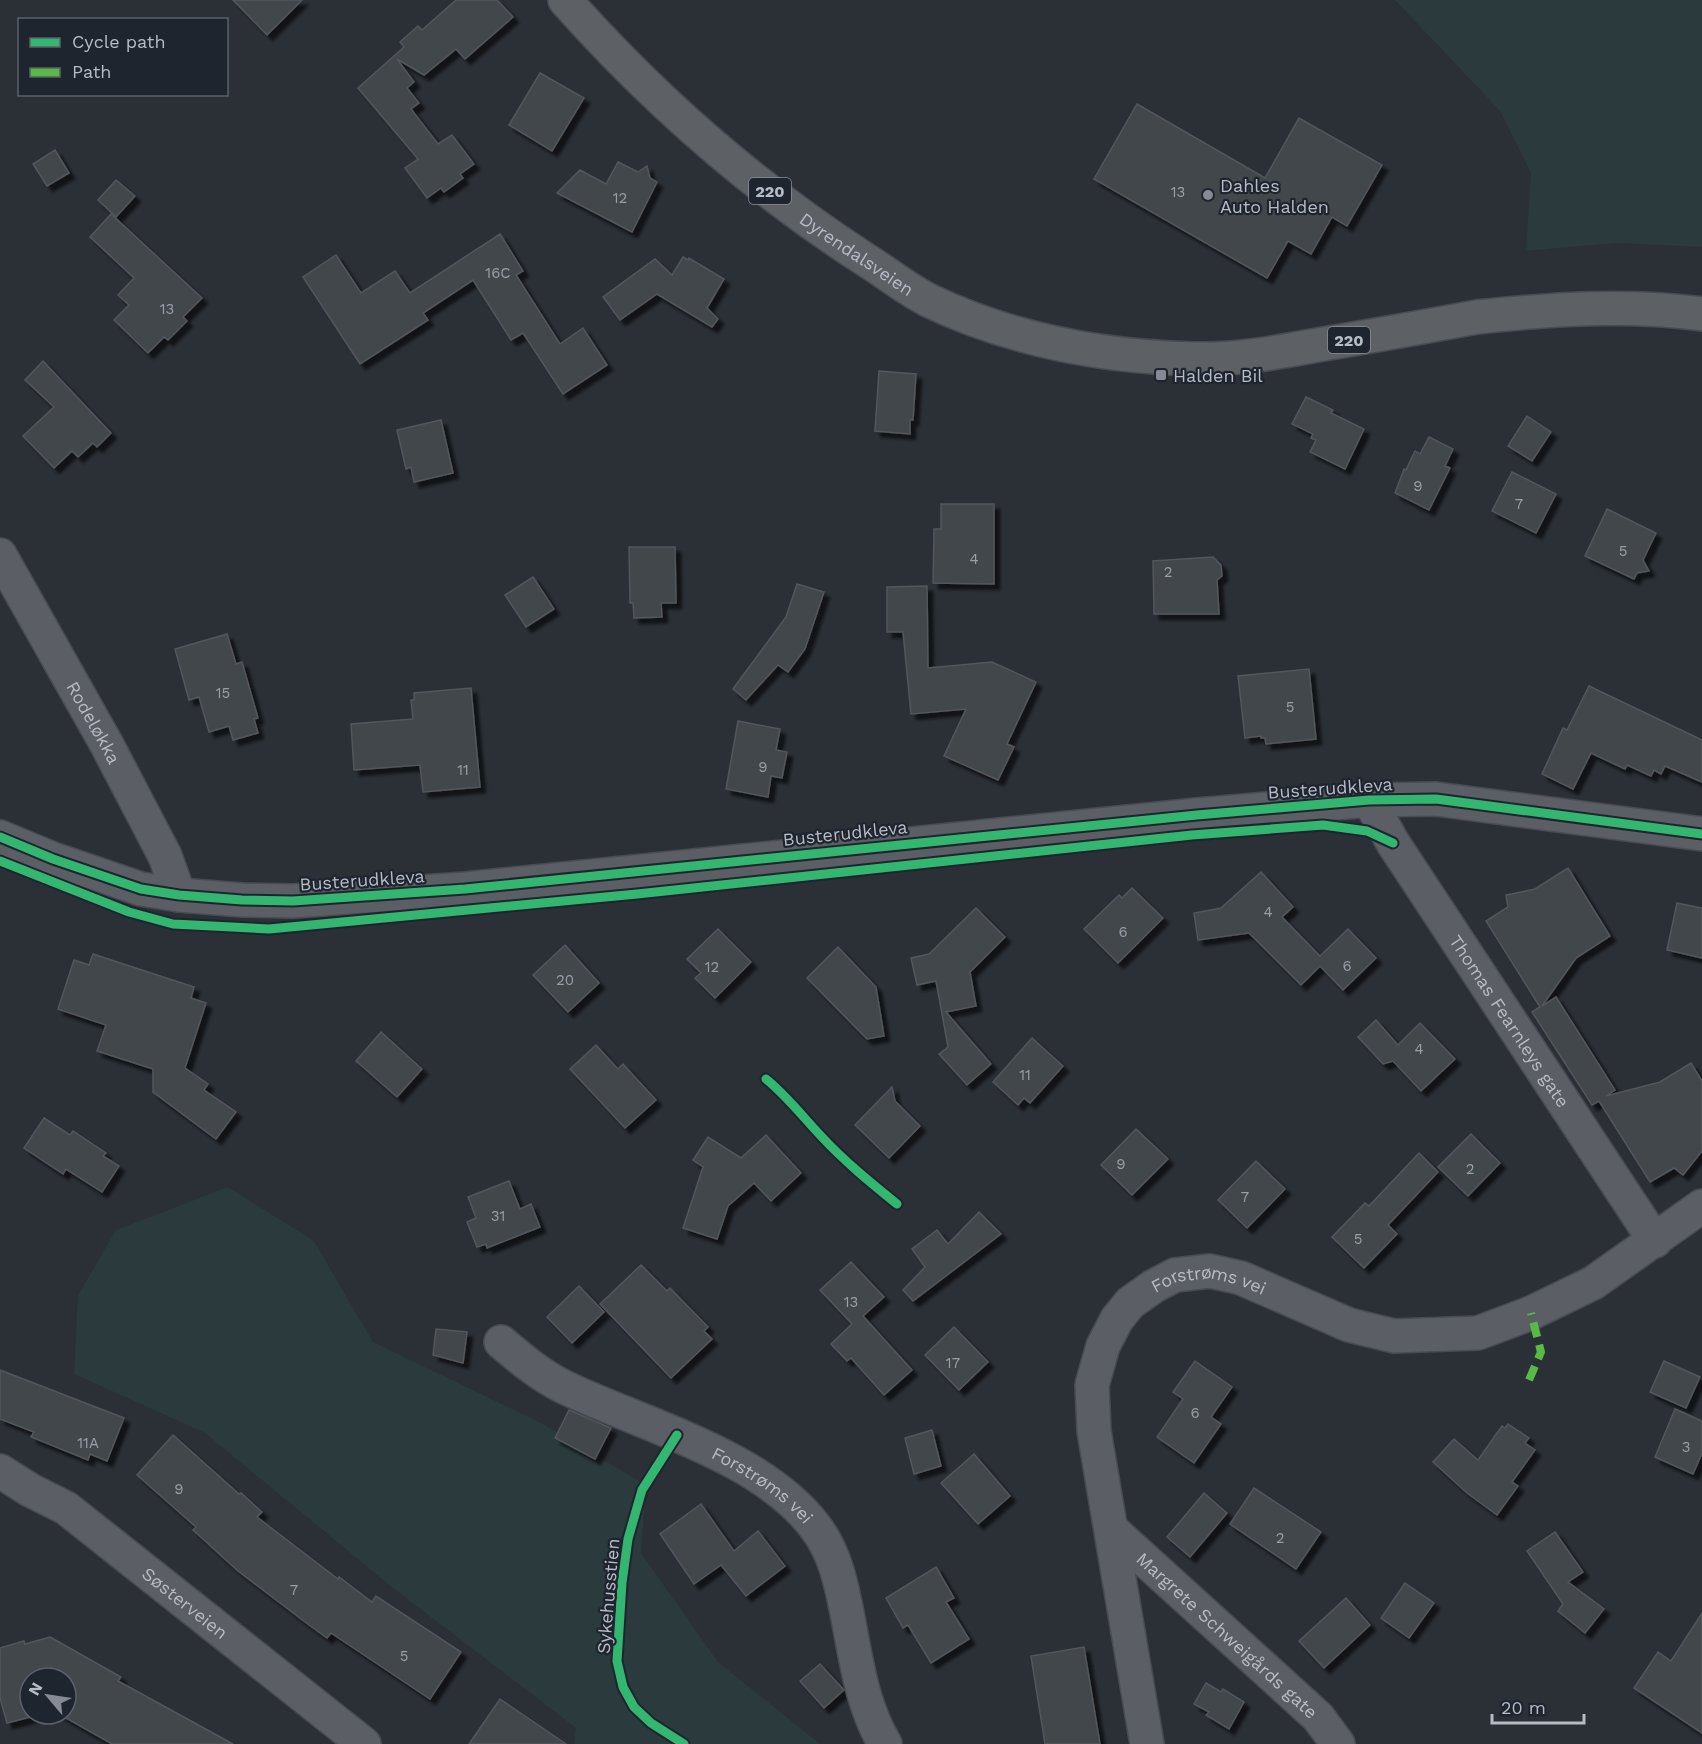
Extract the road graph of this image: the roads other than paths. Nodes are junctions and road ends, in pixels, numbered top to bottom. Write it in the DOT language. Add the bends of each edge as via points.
graph roads {
  1 [pos="565,0"];
  2 [pos="1702,314"];
  3 [pos="0,555"];
  4 [pos="1369,801"];
  5 [pos="1702,834"];
  6 [pos="0,837"];
  7 [pos="179,895"];
  8 [pos="1702,1206"];
  9 [pos="1655,1241"];
  10 [pos="501,1342"];
  11 [pos="0,1471"];
  12 [pos="1112,1530"];
  13 [pos="364,1744"];
  14 [pos="885,1744"];
  15 [pos="1147,1744"];
  16 [pos="1338,1744"];
  1 -- 2 [label="main road, Dyrendalsveien / 220" via="704,140 825,233 927,299 1011,332 1075,348 1197,359 1255,356 1500,314 1585,308"];
  3 -- 7 [label="street, Rodeløkka" via="107,745 165,856"];
  4 -- 5 [label="street, Busterudkleva" via="1436,799"];
  4 -- 7 [label="street, Busterudkleva" via="465,889 293,901"];
  4 -- 9 [label="street, Thomas Fearnleys gate"];
  6 -- 7 [label="street, Busterudkleva" via="97,875 141,889"];
  8 -- 9 [label="street, Forstrøms vei"];
  9 -- 12 [label="street, Forstrøms vei" via="1593,1283 1478,1333 1394,1336 1349,1325 1241,1278 1210,1271 1175,1275 1154,1286 1130,1303 1117,1319 1103,1346 1092,1385 1094,1431"];
  10 -- 14 [label="street, Forstrøms vei" via="538,1372 563,1386 717,1454 794,1503 817,1529 833,1557 862,1692"];
  11 -- 13 [label="street, Søsterveien" via="66,1508"];
  12 -- 15 [label="street, Forstrøms vei"];
  12 -- 16 [label="street, Margrete Schweigårds gate" via="1318,1717"];
}
